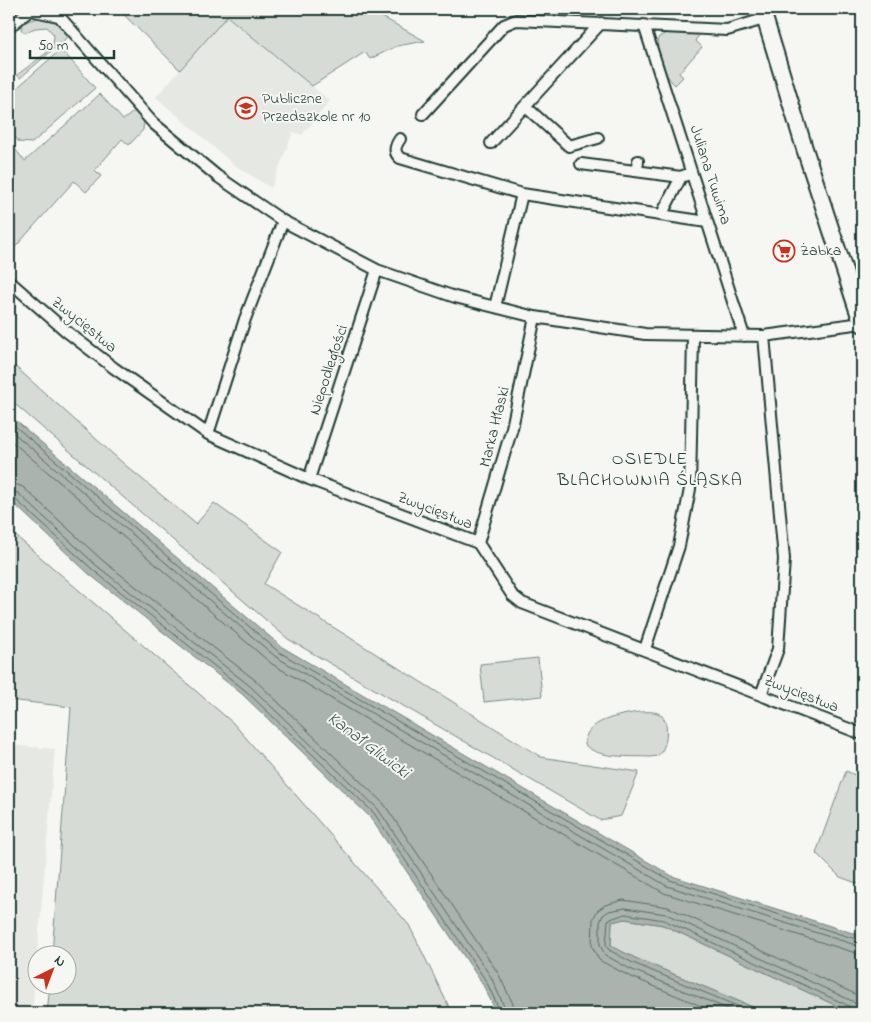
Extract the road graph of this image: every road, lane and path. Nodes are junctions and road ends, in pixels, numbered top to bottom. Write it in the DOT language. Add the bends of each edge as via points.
graph roads {
  1 [pos="763,14"];
  2 [pos="601,23"];
  3 [pos="644,25"];
  4 [pos="9,27"];
  5 [pos="525,106"];
  6 [pos="423,114"];
  7 [pos="598,138"];
  8 [pos="400,139"];
  9 [pos="491,143"];
  10 [pos="581,164"];
  11 [pos="686,175"];
  12 [pos="522,194"];
  13 [pos="664,215"];
  14 [pos="283,222"];
  15 [pos="707,222"];
  16 [pos="377,270"];
  17 [pos="9,281"];
  18 [pos="859,298"];
  19 [pos="495,307"];
  20 [pos="535,317"];
  21 [pos="862,323"];
  22 [pos="693,336"];
  23 [pos="744,336"];
  24 [pos="764,336"];
  25 [pos="208,434"];
  26 [pos="309,479"];
  27 [pos="478,543"];
  28 [pos="646,650"];
  29 [pos="761,695"];
  30 [pos="862,734"];
  1 -- 3 [label="street" via="727,30"];
  1 -- 18 [label="street" via="805,150"];
  2 -- 3 [label="street"];
  2 -- 5 [label="street"];
  2 -- 6 [label="street" via="516,20 504,25"];
  3 -- 11 [label="street, Juliana Tuwima"];
  4 -- 14 [label="street" via="30,10 58,16 153,123 217,176"];
  5 -- 7 [label="street" via="569,146"];
  5 -- 9 [label="street"];
  8 -- 12 [label="street" via="395,149 400,158"];
  10 -- 11 [label="street" via="638,166"];
  11 -- 13 [label="street"];
  11 -- 15 [label="street, Juliana Tuwima"];
  12 -- 13 [label="street"];
  12 -- 19 [label="street"];
  13 -- 15 [label="street"];
  14 -- 16 [label="street"];
  14 -- 25 [label="street" via="245,319"];
  15 -- 23 [label="street, Juliana Tuwima"];
  16 -- 19 [label="street"];
  16 -- 26 [label="street, Niepodległości"];
  17 -- 25 [label="street, Zwycięstwa" via="107,363"];
  18 -- 21 [label="street"];
  19 -- 20 [label="street"];
  20 -- 22 [label="street" via="645,334"];
  20 -- 27 [label="street, Marka Hłaski" via="512,428"];
  21 -- 24 [label="street"];
  22 -- 23 [label="street"];
  22 -- 28 [label="street" via="690,489 680,546"];
  23 -- 24 [label="street"];
  24 -- 29 [label="street" via="784,559 778,650"];
  25 -- 26 [label="street, Zwycięstwa"];
  26 -- 27 [label="street, Zwycięstwa"];
  27 -- 28 [label="street, Zwycięstwa" via="512,595 522,604"];
  28 -- 29 [label="street, Zwycięstwa"];
  29 -- 30 [label="street, Zwycięstwa"];
}
